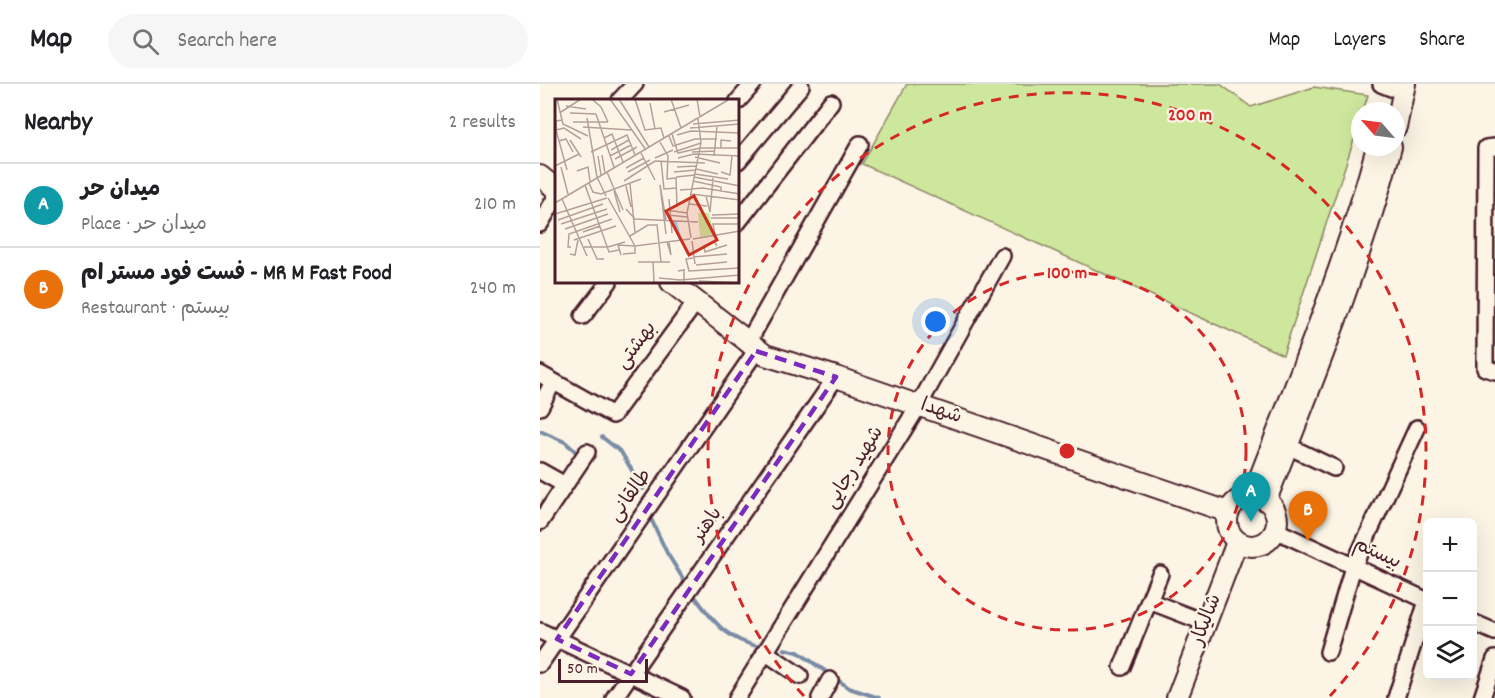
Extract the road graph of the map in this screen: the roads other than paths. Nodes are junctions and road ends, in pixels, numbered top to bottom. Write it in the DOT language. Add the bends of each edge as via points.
graph roads {
  1 [pos="635,84"];
  2 [pos="753,84"];
  3 [pos="1392,85"];
  4 [pos="801,86"];
  5 [pos="621,99"];
  6 [pos="740,99"];
  7 [pos="831,102"];
  8 [pos="1389,102"];
  9 [pos="1394,102"];
  10 [pos="860,144"];
  11 [pos="1495,147"];
  12 [pos="1375,156"];
  13 [pos="1389,156"];
  14 [pos="740,159"];
  15 [pos="551,183"];
  16 [pos="740,219"];
  17 [pos="540,224"];
  18 [pos="1002,256"];
  19 [pos="607,284"];
  20 [pos="685,290"];
  21 [pos="583,316"];
  22 [pos="752,347"];
  23 [pos="1495,371"];
  24 [pos="837,377"];
  25 [pos="547,378"];
  26 [pos="919,405"];
  27 [pos="540,407"];
  28 [pos="1417,428"];
  29 [pos="1288,446"];
  30 [pos="587,452"];
  31 [pos="1334,468"];
  32 [pos="540,471"];
  33 [pos="565,485"];
  34 [pos="1259,497"];
  35 [pos="1228,512"];
  36 [pos="540,522"];
  37 [pos="1275,530"];
  38 [pos="1237,542"];
  39 [pos="1353,567"];
  40 [pos="1160,574"];
  41 [pos="1423,599"];
  42 [pos="1149,601"];
  43 [pos="1423,614"];
  44 [pos="1206,623"];
  45 [pos="1477,624"];
  46 [pos="540,631"];
  47 [pos="1495,632"];
  48 [pos="557,639"];
  49 [pos="765,652"];
  50 [pos="1328,652"];
  51 [pos="1495,659"];
  52 [pos="540,664"];
  53 [pos="1122,667"];
  54 [pos="631,674"];
  55 [pos="800,676"];
  56 [pos="830,680"];
  57 [pos="614,698"];
  58 [pos="682,698"];
  59 [pos="737,698"];
  60 [pos="820,698"];
  61 [pos="1177,698"];
  62 [pos="1396,698"];
  63 [pos="1482,698"];
  1 -- 5 [label="street"];
  2 -- 6 [label="street"];
  3 -- 8 [label="main road"];
  3 -- 9 [label="main road"];
  4 -- 14 [label="street"];
  7 -- 16 [label="street"];
  10 -- 22 [label="street, طالقانی"];
  11 -- 23 [label="street" via="1486,148 1485,368"];
  12 -- 34 [label="main road" via="1362,203"];
  13 -- 29 [label="main road" via="1341,310"];
  15 -- 17 [label="street"];
  18 -- 26 [label="street, شهید رجایی"];
  19 -- 21 [label="street"];
  20 -- 22 [label="main road, شهدا"];
  20 -- 25 [label="street, بهشتی" via="612,415"];
  22 -- 24 [label="main road, شهدا"];
  22 -- 48 [label="street, طالقانی"];
  24 -- 26 [label="main road, شهدا"];
  24 -- 54 [label="street, باهنر"];
  25 -- 27 [label="street"];
  26 -- 35 [label="main road, شهدا"];
  26 -- 49 [label="street, شهید رجایی"];
  28 -- 39 [label="street"];
  29 -- 31 [label="street"];
  29 -- 34 [label="main road"];
  30 -- 33 [label="street"];
  32 -- 33 [label="street"];
  33 -- 36 [label="street"];
  34 -- 35 [label="main road" via="1238,500"];
  34 -- 37 [label="main road" via="1276,513"];
  35 -- 38 [label="main road" via="1227,525"];
  37 -- 38 [label="main road" via="1268,541 1256,546"];
  37 -- 39 [label="street, بیستم"];
  38 -- 44 [label="main road, شالیکار"];
  39 -- 41 [label="street, بیستم"];
  39 -- 50 [label="street"];
  40 -- 42 [label="street"];
  42 -- 44 [label="street"];
  42 -- 53 [label="street"];
  43 -- 62 [label="street"];
  44 -- 61 [label="main road, شالیکار"];
  45 -- 47 [label="street"];
  46 -- 48 [label="street"];
  48 -- 52 [label="street, طالقانی"];
  48 -- 54 [label="street"];
  49 -- 55 [label="street"];
  49 -- 59 [label="street, شهید رجایی"];
  51 -- 63 [label="street"];
  54 -- 57 [label="street, باهنر"];
  54 -- 58 [label="street"];
  56 -- 60 [label="street"];
}
